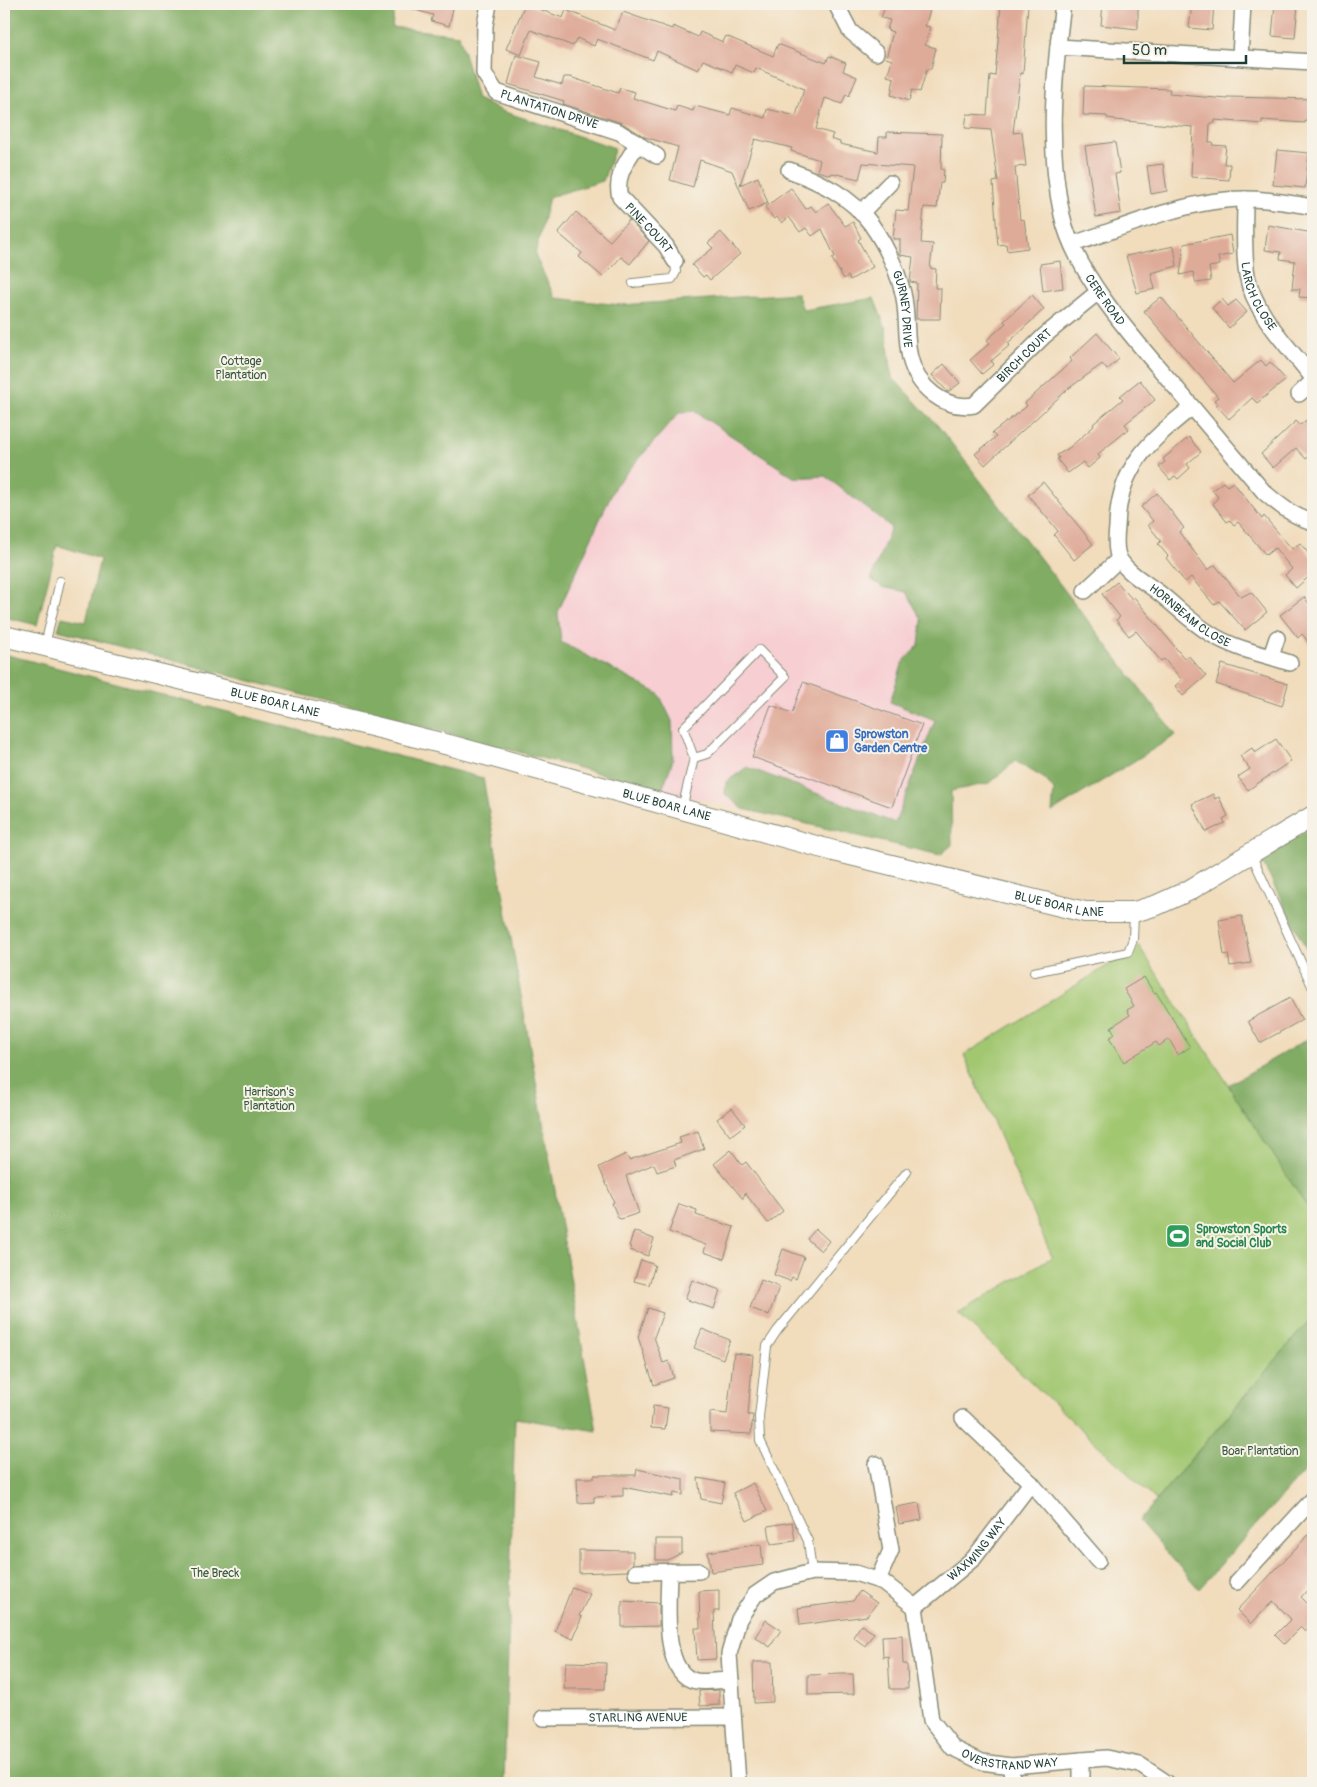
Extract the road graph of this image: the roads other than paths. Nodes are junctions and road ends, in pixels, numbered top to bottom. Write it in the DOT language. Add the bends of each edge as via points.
graph roads {
  1 [pos="489,4"];
  2 [pos="836,4"];
  3 [pos="1063,4"];
  4 [pos="1243,4"];
  5 [pos="1058,47"];
  6 [pos="876,53"];
  7 [pos="1240,57"];
  8 [pos="1313,62"];
  9 [pos="638,143"];
  10 [pos="656,156"];
  11 [pos="790,170"];
  12 [pos="890,184"];
  13 [pos="1245,199"];
  14 [pos="1313,207"];
  15 [pos="861,213"];
  16 [pos="1073,244"];
  17 [pos="675,261"];
  18 [pos="633,283"];
  19 [pos="1098,292"];
  20 [pos="1313,379"];
  21 [pos="1299,394"];
  22 [pos="946,403"];
  23 [pos="1192,407"];
  24 [pos="1313,522"];
  25 [pos="1119,559"];
  26 [pos="60,581"];
  27 [pos="1086,591"];
  28 [pos="4,636"];
  29 [pos="1277,638"];
  30 [pos="45,645"];
  31 [pos="1271,656"];
  32 [pos="1290,662"];
  33 [pos="694,758"];
  34 [pos="681,810"];
  35 [pos="1313,816"];
  36 [pos="1251,854"];
  37 [pos="1134,912"];
  38 [pos="1034,972"];
  39 [pos="1313,988"];
  40 [pos="907,1172"];
  41 [pos="964,1418"];
  42 [pos="876,1464"];
  43 [pos="1031,1483"];
  44 [pos="1313,1499"];
  45 [pos="1098,1561"];
  46 [pos="669,1571"];
  47 [pos="699,1571"];
  48 [pos="636,1572"];
  49 [pos="812,1572"];
  50 [pos="878,1580"];
  51 [pos="1237,1582"];
  52 [pos="915,1607"];
  53 [pos="731,1680"];
  54 [pos="734,1717"];
  55 [pos="543,1718"];
  56 [pos="1081,1760"];
  57 [pos="1011,1766"];
  58 [pos="738,1783"];
  59 [pos="1012,1783"];
  60 [pos="1082,1783"];
  61 [pos="1167,1783"];
  1 -- 9 [label="street, PLANTATION DRIVE" via="485,24 484,73 496,92 619,132"];
  2 -- 6 [label="street" via="850,31"];
  3 -- 5 [label="street, CERE ROAD"];
  4 -- 7 [label="street"];
  5 -- 7 [label="street"];
  5 -- 16 [label="street, CERE ROAD" via="1053,116 1055,160 1062,216"];
  7 -- 8 [label="street"];
  9 -- 10 [label="street, PLANTATION DRIVE"];
  9 -- 17 [label="street, PINE COURT" via="619,176 620,197 666,246"];
  11 -- 15 [label="street, GURNEY DRIVE" via="826,185"];
  12 -- 15 [label="street"];
  13 -- 14 [label="street" via="1275,200"];
  13 -- 16 [label="street" via="1188,207"];
  13 -- 20 [label="street, LARCH CLOSE" via="1247,276 1256,301"];
  15 -- 22 [label="street, GURNEY DRIVE" via="871,224 897,273 903,295 910,359 920,380 933,395"];
  16 -- 19 [label="street, CERE ROAD"];
  17 -- 18 [label="lane" via="676,272 672,279"];
  19 -- 22 [label="street, BIRCH COURT" via="1044,336 974,405 960,407"];
  19 -- 23 [label="street, CERE ROAD"];
  20 -- 21 [label="street, LARCH CLOSE"];
  23 -- 24 [label="street, CERE ROAD" via="1264,492 1283,508"];
  23 -- 25 [label="street" via="1152,440 1136,461 1123,487 1117,512"];
  25 -- 27 [label="street"];
  25 -- 31 [label="street, HORNBEAM CLOSE" via="1187,618 1213,636"];
  26 -- 30 [label="lane"];
  28 -- 30 [label="street, BLUE BOAR LANE"];
  29 -- 31 [label="street"];
  30 -- 34 [label="street, BLUE BOAR LANE" via="449,745"];
  31 -- 32 [label="street, HORNBEAM CLOSE"];
  33 -- 33 [label="lane" via="683,728 759,650 785,677 707,754"];
  33 -- 34 [label="lane"];
  34 -- 37 [label="street, BLUE BOAR LANE" via="1048,904 1084,912"];
  35 -- 36 [label="street, BLUE BOAR LANE"];
  36 -- 37 [label="street, BLUE BOAR LANE" via="1188,891"];
  36 -- 39 [label="lane"];
  37 -- 38 [label="lane" via="1134,939 1128,952"];
  40 -- 49 [label="lane" via="767,1346 759,1417 760,1440 808,1542"];
  41 -- 43 [label="street"];
  42 -- 50 [label="street" via="891,1550"];
  43 -- 45 [label="street"];
  43 -- 52 [label="street, WAXWING WAY" via="974,1558"];
  44 -- 51 [label="street"];
  46 -- 47 [label="street"];
  46 -- 48 [label="street"];
  46 -- 53 [label="street" via="670,1647 680,1671 697,1681"];
  49 -- 50 [label="street" via="855,1574"];
  49 -- 53 [label="street" via="774,1582 755,1596 739,1619 729,1654"];
  50 -- 52 [label="street"];
  52 -- 57 [label="street, OVERSTRAND WAY" via="931,1720 953,1748 982,1762"];
  53 -- 54 [label="street"];
  54 -- 55 [label="street, STARLING AVENUE"];
  54 -- 58 [label="street"];
  56 -- 57 [label="street, OVERSTRAND WAY"];
  56 -- 60 [label="street"];
  56 -- 61 [label="street, OVERSTRAND WAY" via="1106,1758 1140,1765"];
  57 -- 59 [label="street"];
}
